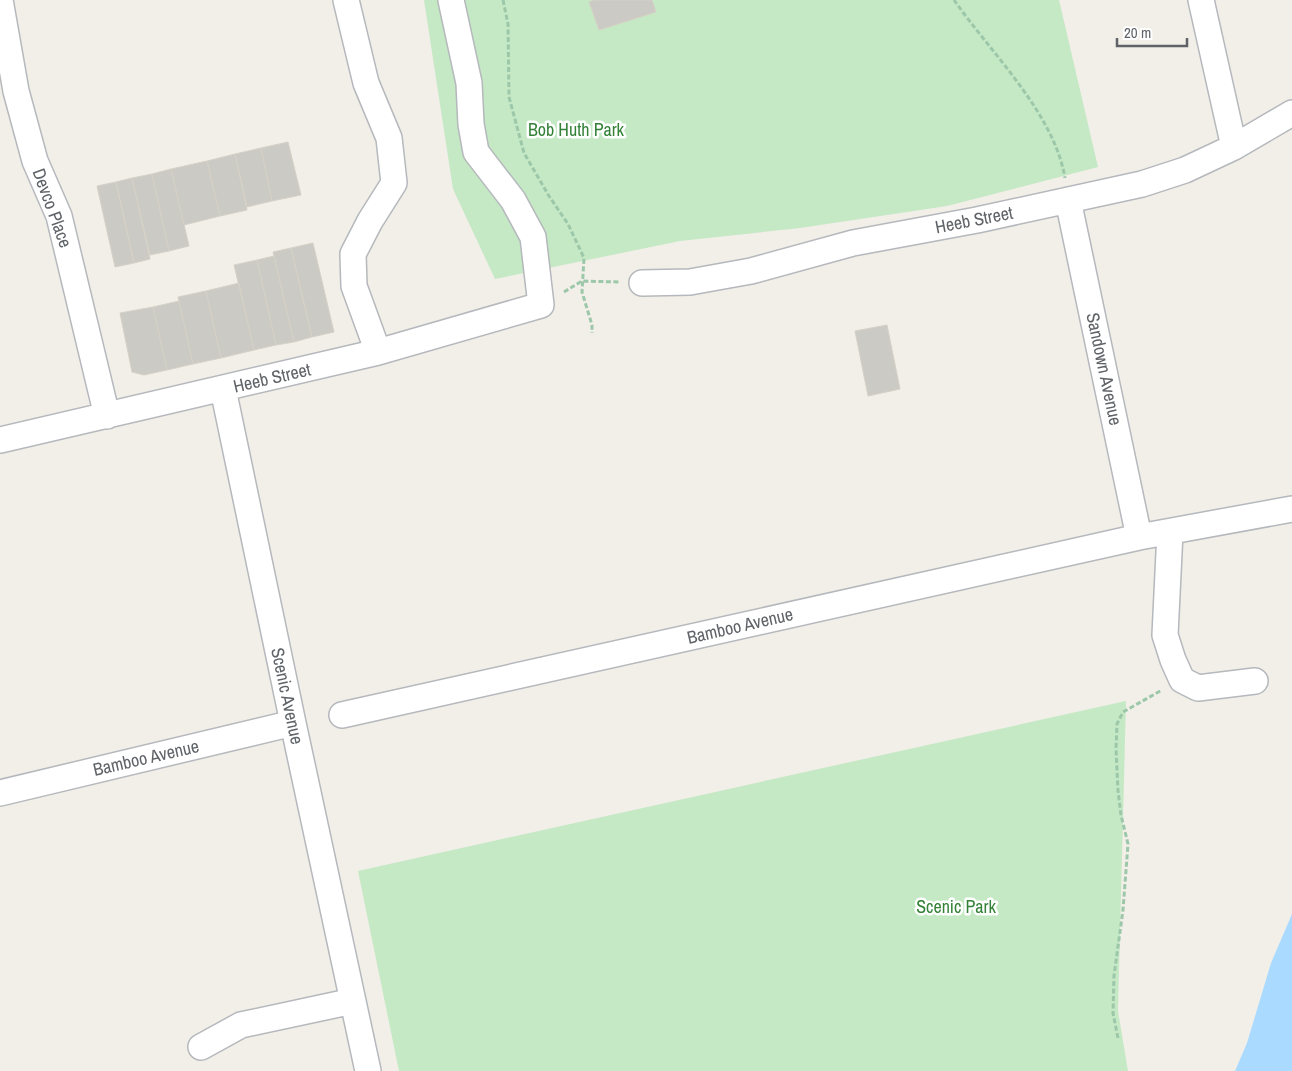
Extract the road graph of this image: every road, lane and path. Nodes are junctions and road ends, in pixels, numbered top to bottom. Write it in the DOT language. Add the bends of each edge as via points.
graph roads {
  1 [pos="0,0"];
  2 [pos="346,0"];
  3 [pos="451,0"];
  4 [pos="503,0"];
  5 [pos="954,0"];
  6 [pos="1201,0"];
  7 [pos="1292,113"];
  8 [pos="1234,147"];
  9 [pos="1068,200"];
  10 [pos="582,281"];
  11 [pos="642,283"];
  12 [pos="542,305"];
  13 [pos="592,333"];
  14 [pos="378,352"];
  15 [pos="223,389"];
  16 [pos="107,416"];
  17 [pos="0,440"];
  18 [pos="1292,509"];
  19 [pos="1170,532"];
  20 [pos="1139,537"];
  21 [pos="1182,680"];
  22 [pos="1255,680"];
  23 [pos="342,715"];
  24 [pos="292,723"];
  25 [pos="0,793"];
  26 [pos="353,1002"];
  27 [pos="1118,1038"];
  28 [pos="201,1048"];
  29 [pos="368,1071"];
  1 -- 16 [label="street, Devco Place" via="16,91 35,161 59,216"];
  2 -- 14 [label="street" via="366,83 389,138 394,183 352,254 354,286"];
  3 -- 12 [label="street" via="468,83 476,152 513,200 533,237"];
  4 -- 10 [label="path" via="508,24 509,97 524,153 568,224 584,258"];
  5 -- 9 [label="path" via="1018,82 1048,131 1062,161"];
  6 -- 8 [label="street"];
  7 -- 8 [label="street, Heeb Street"];
  8 -- 9 [label="street, Heeb Street" via="1185,170 1142,184"];
  9 -- 11 [label="street, Heeb Street" via="853,243 751,271 690,282"];
  9 -- 20 [label="street, Sandown Avenue"];
  10 -- 11 [label="path"];
  10 -- 12 [label="path"];
  10 -- 13 [label="path"];
  12 -- 14 [label="street, Heeb Street"];
  14 -- 15 [label="street, Heeb Street"];
  15 -- 16 [label="street, Heeb Street"];
  15 -- 24 [label="street, Scenic Avenue"];
  16 -- 17 [label="street, Heeb Street"];
  18 -- 19 [label="street, Bamboo Avenue"];
  19 -- 20 [label="street, Bamboo Avenue"];
  19 -- 21 [label="street" via="1165,635"];
  20 -- 23 [label="street, Bamboo Avenue"];
  21 -- 22 [label="street" via="1198,688"];
  21 -- 27 [label="path" via="1123,712 1117,724 1118,790 1128,844 1122,926 1114,976 1113,1013"];
  24 -- 25 [label="street, Bamboo Avenue"];
  24 -- 26 [label="street, Scenic Avenue"];
  26 -- 28 [label="street" via="241,1024"];
  26 -- 29 [label="street, Scenic Avenue"];
}
